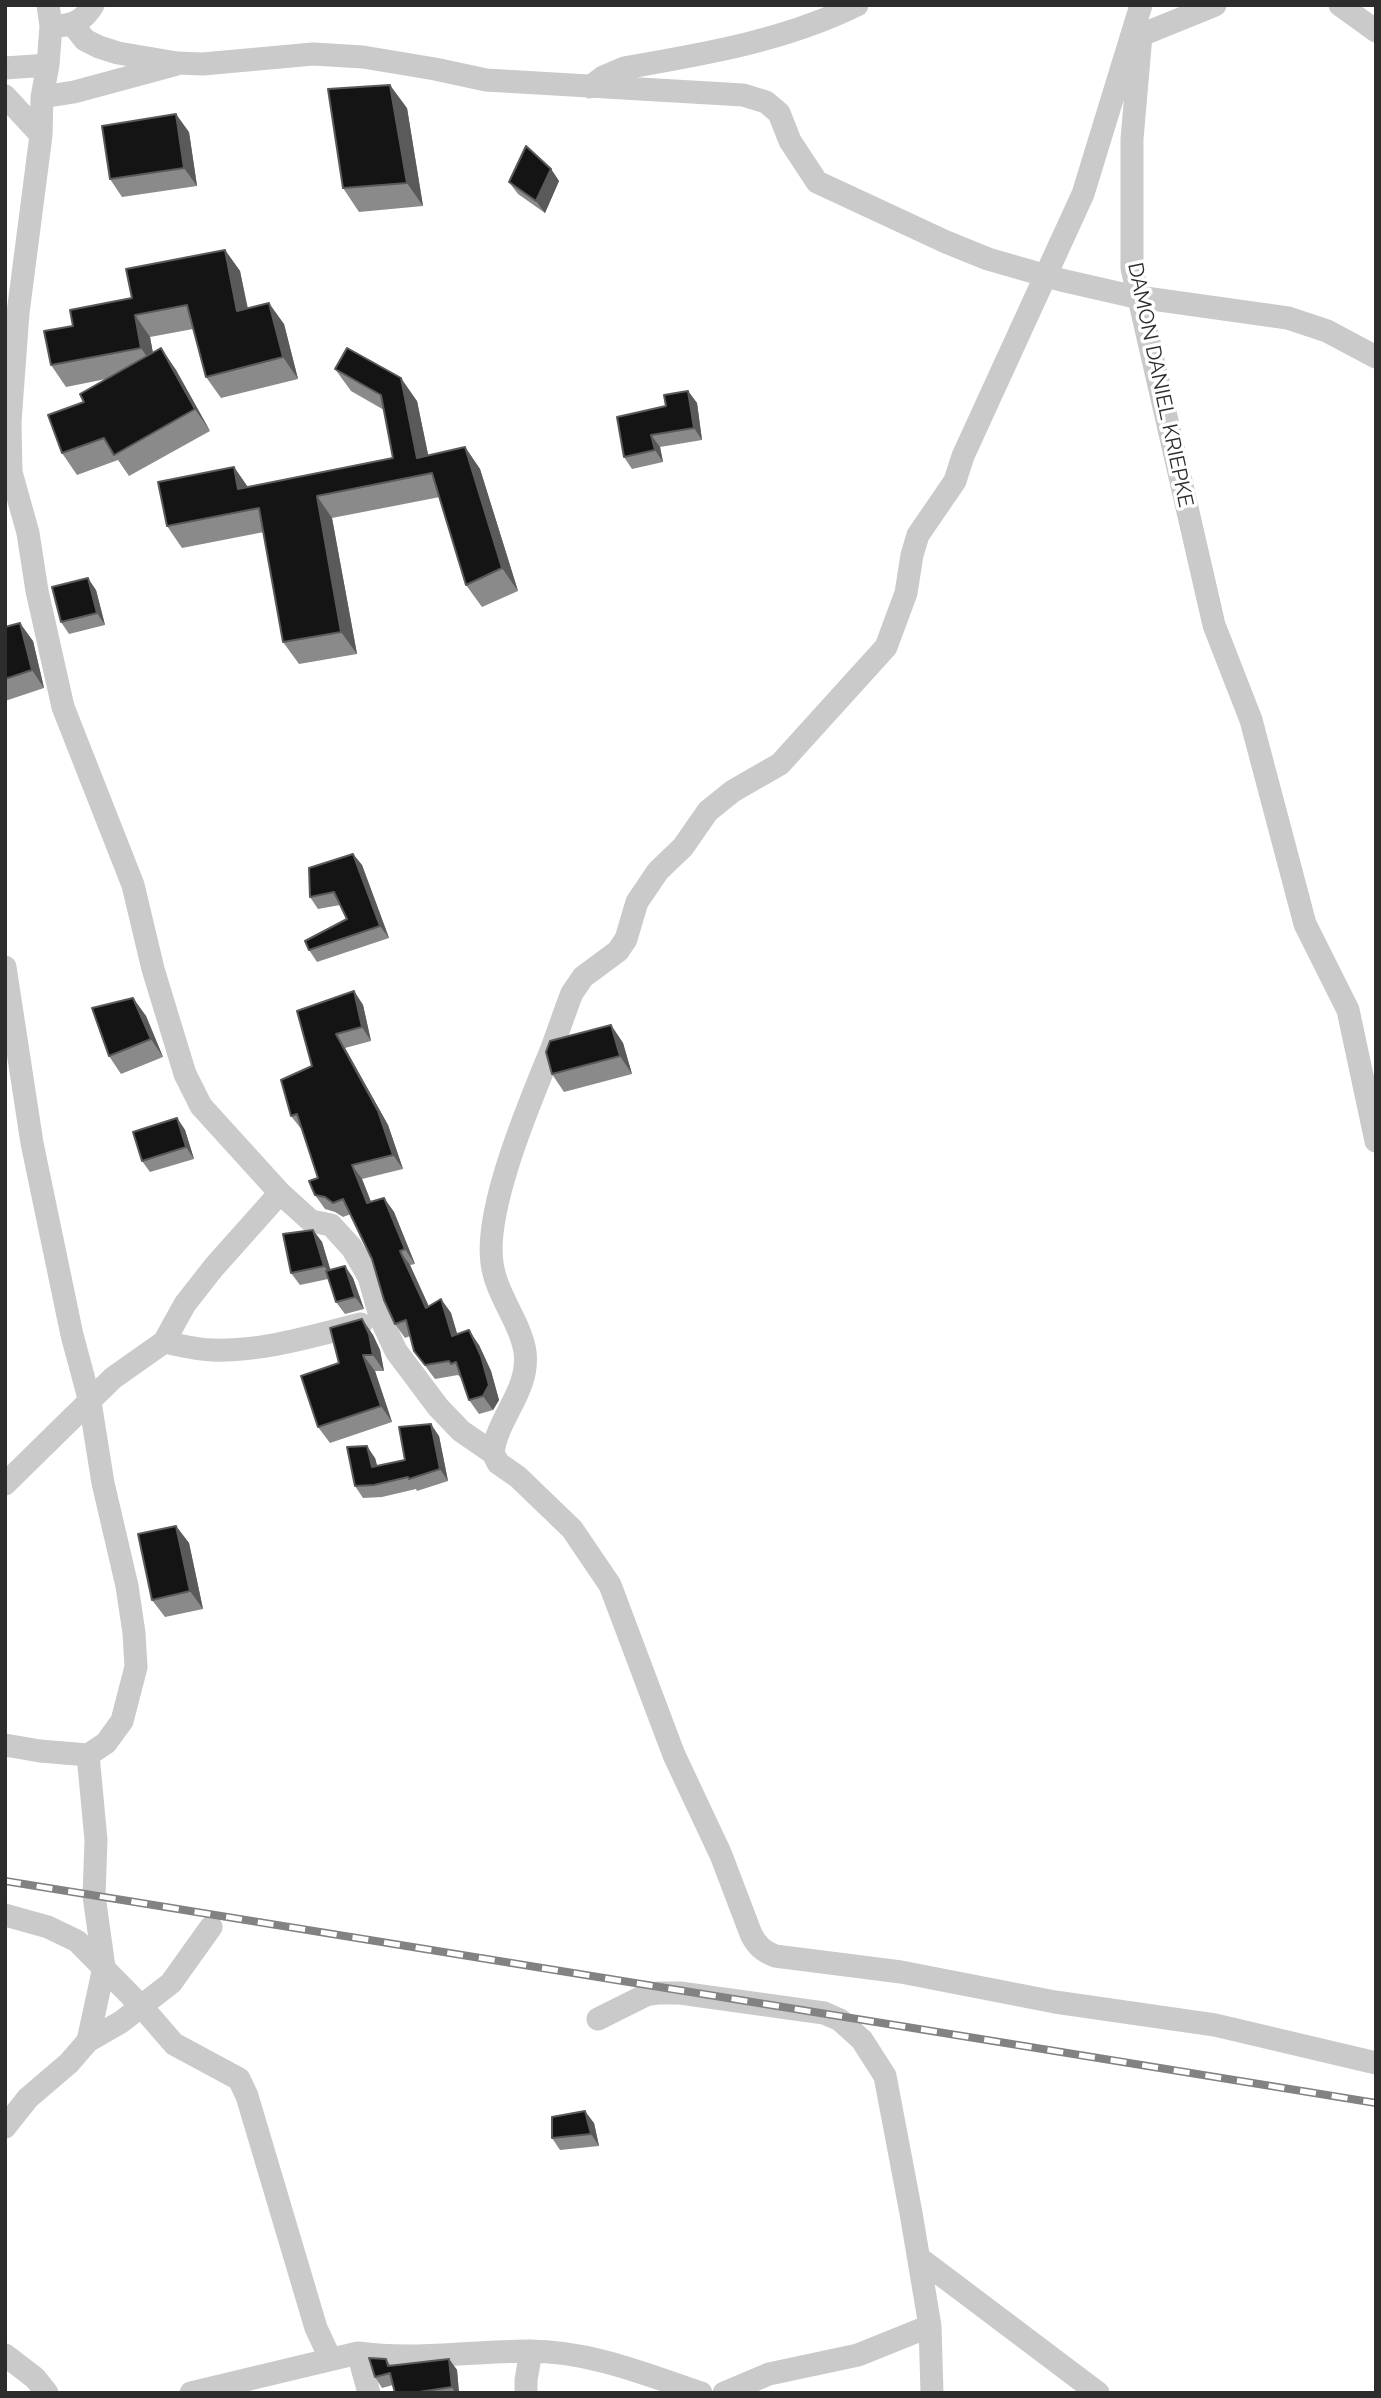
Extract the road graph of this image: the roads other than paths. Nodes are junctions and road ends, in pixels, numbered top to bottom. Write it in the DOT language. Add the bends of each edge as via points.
graph roads {
  1 [pos="93,5"];
  2 [pos="858,5"];
  3 [pos="1141,5"];
  4 [pos="1215,5"];
  5 [pos="1340,5"];
  6 [pos="57,19"];
  7 [pos="1376,32"];
  8 [pos="177,64"];
  9 [pos="48,65"];
  10 [pos="5,68"];
  11 [pos="590,87"];
  12 [pos="5,96"];
  13 [pos="43,97"];
  14 [pos="41,135"];
  15 [pos="1045,274"];
  16 [pos="1139,298"];
  17 [pos="1376,357"];
  18 [pos="11,472"];
  19 [pos="5,496"];
  20 [pos="5,967"];
  21 [pos="1376,1141"];
  22 [pos="280,1193"];
  23 [pos="380,1319"];
  24 [pos="164,1342"];
  25 [pos="90,1402"];
  26 [pos="493,1453"];
  27 [pos="5,1484"];
  28 [pos="5,1745"];
  29 [pos="88,1755"];
  30 [pos="5,1915"];
  31 [pos="211,1927"];
  32 [pos="104,1967"];
  33 [pos="142,2007"];
  34 [pos="598,2019"];
  35 [pos="88,2040"];
  36 [pos="1376,2063"];
  37 [pos="5,2127"];
  38 [pos="919,2258"];
  39 [pos="930,2326"];
  40 [pos="531,2351"];
  41 [pos="358,2353"];
  42 [pos="5,2355"];
  43 [pos="330,2358"];
  44 [pos="264,2384"];
  45 [pos="47,2393"];
  46 [pos="191,2393"];
  47 [pos="369,2393"];
  48 [pos="526,2393"];
  49 [pos="701,2393"];
  50 [pos="724,2393"];
  51 [pos="932,2393"];
  52 [pos="1098,2393"];
  1 -- 6 [label="street" via="88,14"];
  2 -- 11 [label="street" via="769,40 624,68"];
  3 -- 15 [label="street" via="1083,194"];
  4 -- 16 [label="street, DAMON DANIEL KRIEPKE" via="1142,35 1132,139 1132,268"];
  5 -- 7 [label="street"];
  6 -- 8 [label="street" via="99,47"];
  6 -- 9 [label="street"];
  8 -- 11 [label="street" via="313,54 363,57 486,80"];
  8 -- 13 [label="street"];
  9 -- 10 [label="street"];
  9 -- 13 [label="street"];
  11 -- 15 [label="street" via="743,94 766,102 779,113 799,157 817,182 946,242"];
  12 -- 14 [label="street"];
  13 -- 14 [label="street"];
  14 -- 18 [label="street" via="18,313"];
  15 -- 16 [label="street"];
  15 -- 26 [label="street" via="955,481 918,536 906,593 886,647 780,764 708,811 637,902 618,951 583,978 572,993 498,1200 492,1264 525,1353 523,1376"];
  16 -- 17 [label="street" via="1288,318 1327,331"];
  16 -- 21 [label="street, DAMON DANIEL KRIEPKE" via="1214,625 1251,720 1305,924 1348,1010"];
  18 -- 19 [label="street"];
  18 -- 22 [label="street" via="63,707 133,885 185,1074 201,1106"];
  20 -- 25 [label="street" via="32,1143"];
  22 -- 23 [label="street" via="311,1221 331,1225 352,1248 369,1277"];
  22 -- 24 [label="street" via="185,1304"];
  23 -- 24 [label="street" via="252,1347 211,1350"];
  23 -- 26 [label="street" via="396,1351 438,1407 461,1432"];
  24 -- 25 [label="street" via="113,1378"];
  25 -- 27 [label="street"];
  25 -- 29 [label="street" via="127,1586 136,1667 122,1721 106,1743"];
  26 -- 36 [label="street" via="572,1529 610,1585 674,1755 721,1855 755,1943 763,1951 1215,2025"];
  28 -- 29 [label="street"];
  29 -- 32 [label="street" via="96,1840 94,1896"];
  30 -- 32 [label="street" via="77,1941"];
  31 -- 33 [label="street" via="171,1983"];
  32 -- 33 [label="street"];
  32 -- 35 [label="street"];
  33 -- 35 [label="street"];
  33 -- 43 [label="street" via="174,2044 239,2079 316,2329"];
  34 -- 38 [label="street" via="646,1995 680,1993 824,2013 840,2020 862,2040 885,2076"];
  35 -- 37 [label="street"];
  38 -- 39 [label="street"];
  38 -- 52 [label="street"];
  39 -- 50 [label="street" via="858,2355 769,2374"];
  39 -- 51 [label="street"];
  40 -- 41 [label="street" via="425,2356"];
  40 -- 48 [label="street"];
  40 -- 49 [label="street" via="598,2358"];
  41 -- 43 [label="street"];
  41 -- 47 [label="street"];
  42 -- 45 [label="street"];
  43 -- 44 [label="street"];
  44 -- 46 [label="street"];
}
